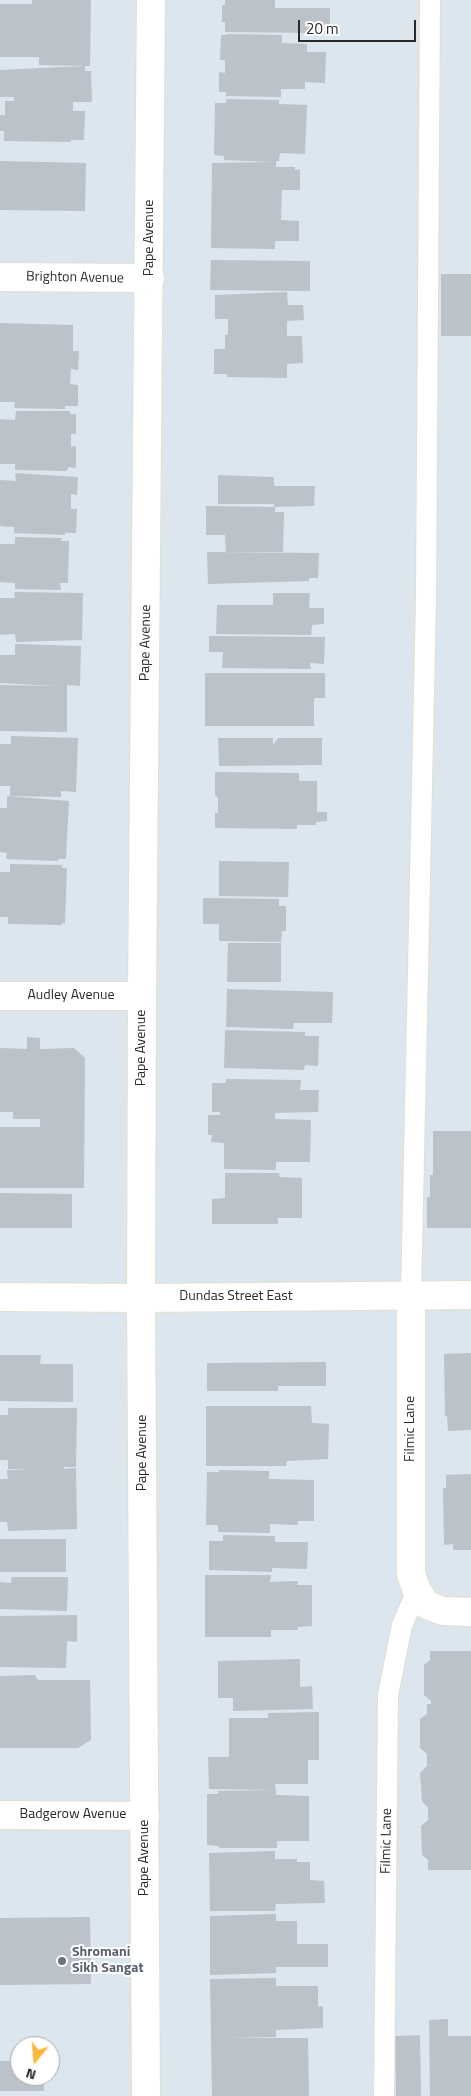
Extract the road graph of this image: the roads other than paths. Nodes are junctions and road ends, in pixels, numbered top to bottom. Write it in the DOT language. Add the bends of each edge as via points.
graph roads {
  1 [pos="151,0"];
  2 [pos="430,0"];
  3 [pos="0,277"];
  4 [pos="150,278"];
  5 [pos="0,996"];
  6 [pos="142,996"];
  7 [pos="471,1295"];
  8 [pos="411,1296"];
  9 [pos="0,1297"];
  10 [pos="141,1298"];
  11 [pos="417,1591"];
  12 [pos="471,1612"];
  13 [pos="0,1815"];
  14 [pos="145,1816"];
  15 [pos="146,2096"];
  16 [pos="384,2096"];
  1 -- 4 [label="street, Pape Avenue"];
  2 -- 8 [label="lane" via="426,598"];
  3 -- 4 [label="street, Brighton Avenue"];
  4 -- 6 [label="street, Pape Avenue"];
  5 -- 6 [label="street, Audley Avenue"];
  6 -- 10 [label="street, Pape Avenue"];
  7 -- 8 [label="street, Dundas Street East"];
  8 -- 10 [label="street, Dundas Street East"];
  8 -- 11 [label="street, Filmic Lane" via="411,1574"];
  9 -- 10 [label="street, Dundas Street East"];
  10 -- 14 [label="street, Pape Avenue"];
  11 -- 12 [label="street" via="427,1605 443,1611"];
  11 -- 16 [label="lane, Filmic Lane" via="402,1624 388,1695"];
  13 -- 14 [label="street, Badgerow Avenue"];
  14 -- 15 [label="street, Pape Avenue"];
}
